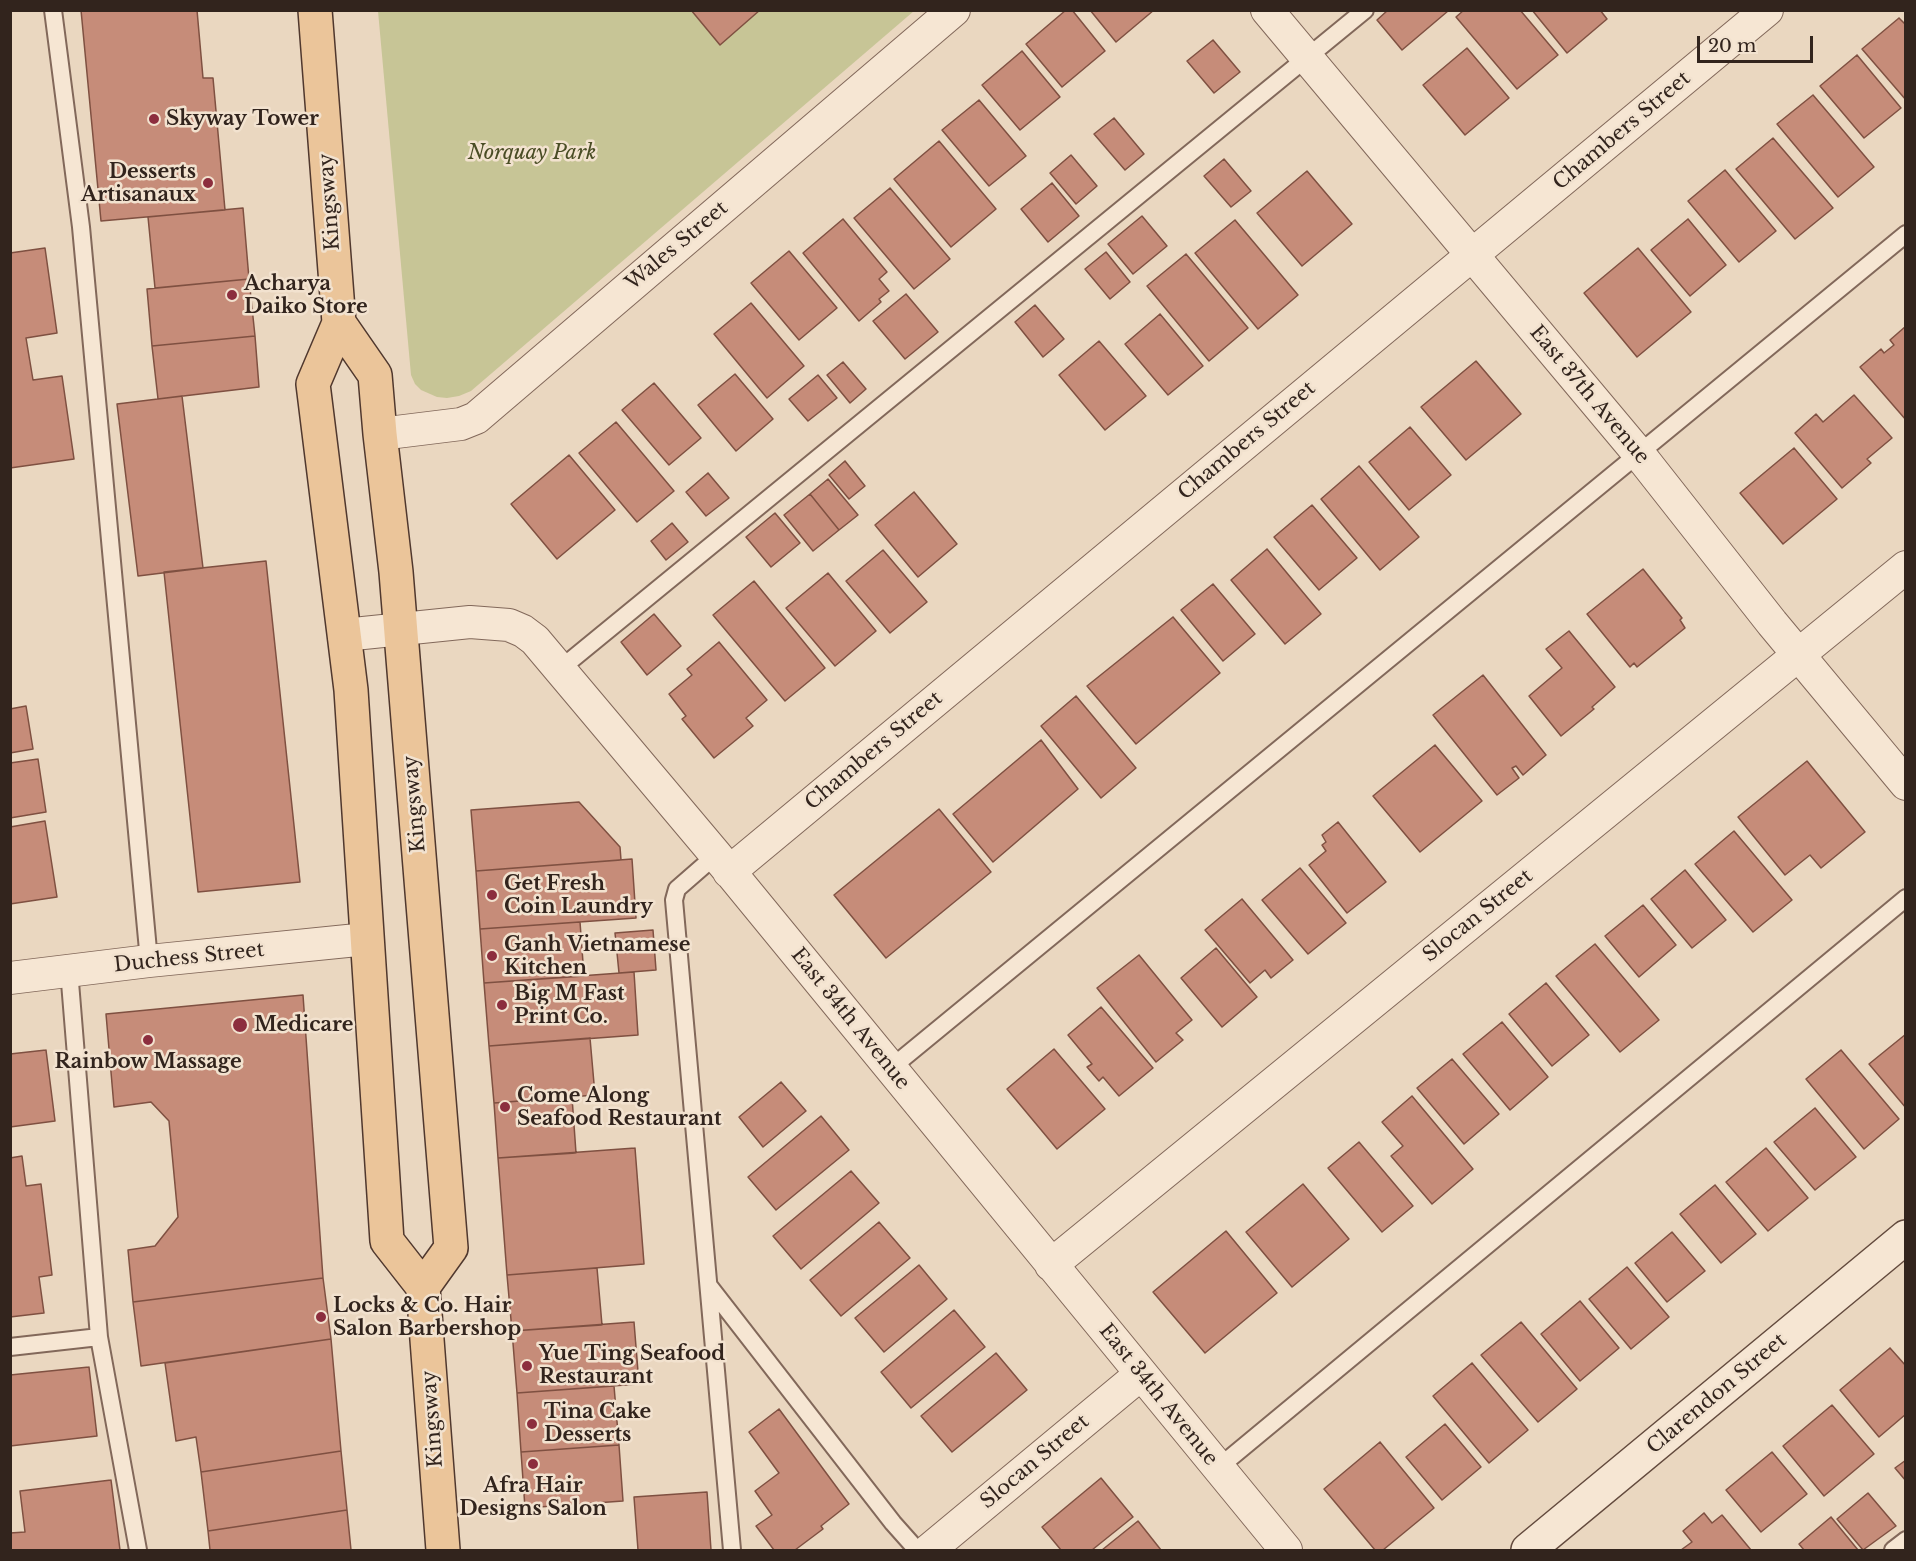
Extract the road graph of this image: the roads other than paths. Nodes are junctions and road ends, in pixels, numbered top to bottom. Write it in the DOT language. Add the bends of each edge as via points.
graph roads {
  1 [pos="53,10"];
  2 [pos="315,10"];
  3 [pos="954,10"];
  4 [pos="1267,10"];
  5 [pos="1365,10"];
  6 [pos="1767,10"];
  7 [pos="1306,58"];
  8 [pos="1905,234"];
  9 [pos="1472,254"];
  10 [pos="339,323"];
  11 [pos="380,434"];
  12 [pos="1639,454"];
  13 [pos="1905,567"];
  14 [pos="400,629"];
  15 [pos="344,635"];
  16 [pos="1799,655"];
  17 [pos="559,670"];
  18 [pos="1905,784"];
  19 [pos="722,863"];
  20 [pos="1905,898"];
  21 [pos="367,939"];
  22 [pos="149,961"];
  23 [pos="69,970"];
  24 [pos="10,978"];
  25 [pos="891,1068"];
  26 [pos="1905,1237"];
  27 [pos="1051,1265"];
  28 [pos="709,1286"];
  29 [pos="423,1287"];
  30 [pos="99,1337"];
  31 [pos="10,1347"];
  32 [pos="1141,1374"];
  33 [pos="1218,1468"];
  34 [pos="1905,1540"];
  35 [pos="138,1551"];
  36 [pos="443,1551"];
  37 [pos="732,1551"];
  38 [pos="917,1551"];
  39 [pos="929,1551"];
  40 [pos="1286,1551"];
  41 [pos="1528,1551"];
  42 [pos="1893,1551"];
  1 -- 22 [label="lane" via="81,227"];
  2 -- 10 [label="main road, Kingsway"];
  3 -- 11 [label="street, Wales Street" via="476,418 461,424"];
  4 -- 7 [label="street, East 37th Avenue"];
  5 -- 7 [label="lane"];
  6 -- 9 [label="street, Chambers Street"];
  7 -- 9 [label="street, East 37th Avenue"];
  7 -- 17 [label="lane"];
  8 -- 12 [label="lane"];
  9 -- 12 [label="street, East 37th Avenue"];
  9 -- 19 [label="street, Chambers Street"];
  10 -- 11 [label="main road, Kingsway" via="375,375"];
  10 -- 15 [label="main road, Kingsway" via="314,384"];
  11 -- 14 [label="main road, Kingsway"];
  12 -- 16 [label="street, East 37th Avenue"];
  12 -- 25 [label="lane"];
  13 -- 16 [label="street, Slocan Street"];
  14 -- 15 [label="street, East 34th Avenue"];
  14 -- 17 [label="street, East 34th Avenue" via="470,622 509,625 534,640"];
  14 -- 29 [label="main road, Kingsway" via="451,1248"];
  15 -- 21 [label="main road, Kingsway"];
  16 -- 18 [label="street, East 37th Avenue"];
  16 -- 27 [label="street, Slocan Street"];
  17 -- 19 [label="street, East 34th Avenue"];
  19 -- 25 [label="street, East 34th Avenue"];
  19 -- 28 [label="lane" via="677,889 674,900"];
  20 -- 33 [label="lane"];
  21 -- 22 [label="street, Duchess Street"];
  21 -- 29 [label="main road, Kingsway" via="387,1241"];
  22 -- 23 [label="street, Duchess Street"];
  23 -- 24 [label="street, Duchess Street"];
  23 -- 30 [label="lane"];
  25 -- 27 [label="street, East 34th Avenue"];
  26 -- 41 [label="street, Clarendon Street"];
  27 -- 32 [label="street, East 34th Avenue"];
  28 -- 37 [label="lane"];
  28 -- 38 [label="lane"];
  29 -- 36 [label="main road, Kingsway"];
  30 -- 31 [label="lane"];
  30 -- 35 [label="lane"];
  32 -- 33 [label="street, East 34th Avenue"];
  32 -- 39 [label="street, Slocan Street"];
  33 -- 40 [label="street, East 34th Avenue"];
  34 -- 42 [label="lane"];
}
